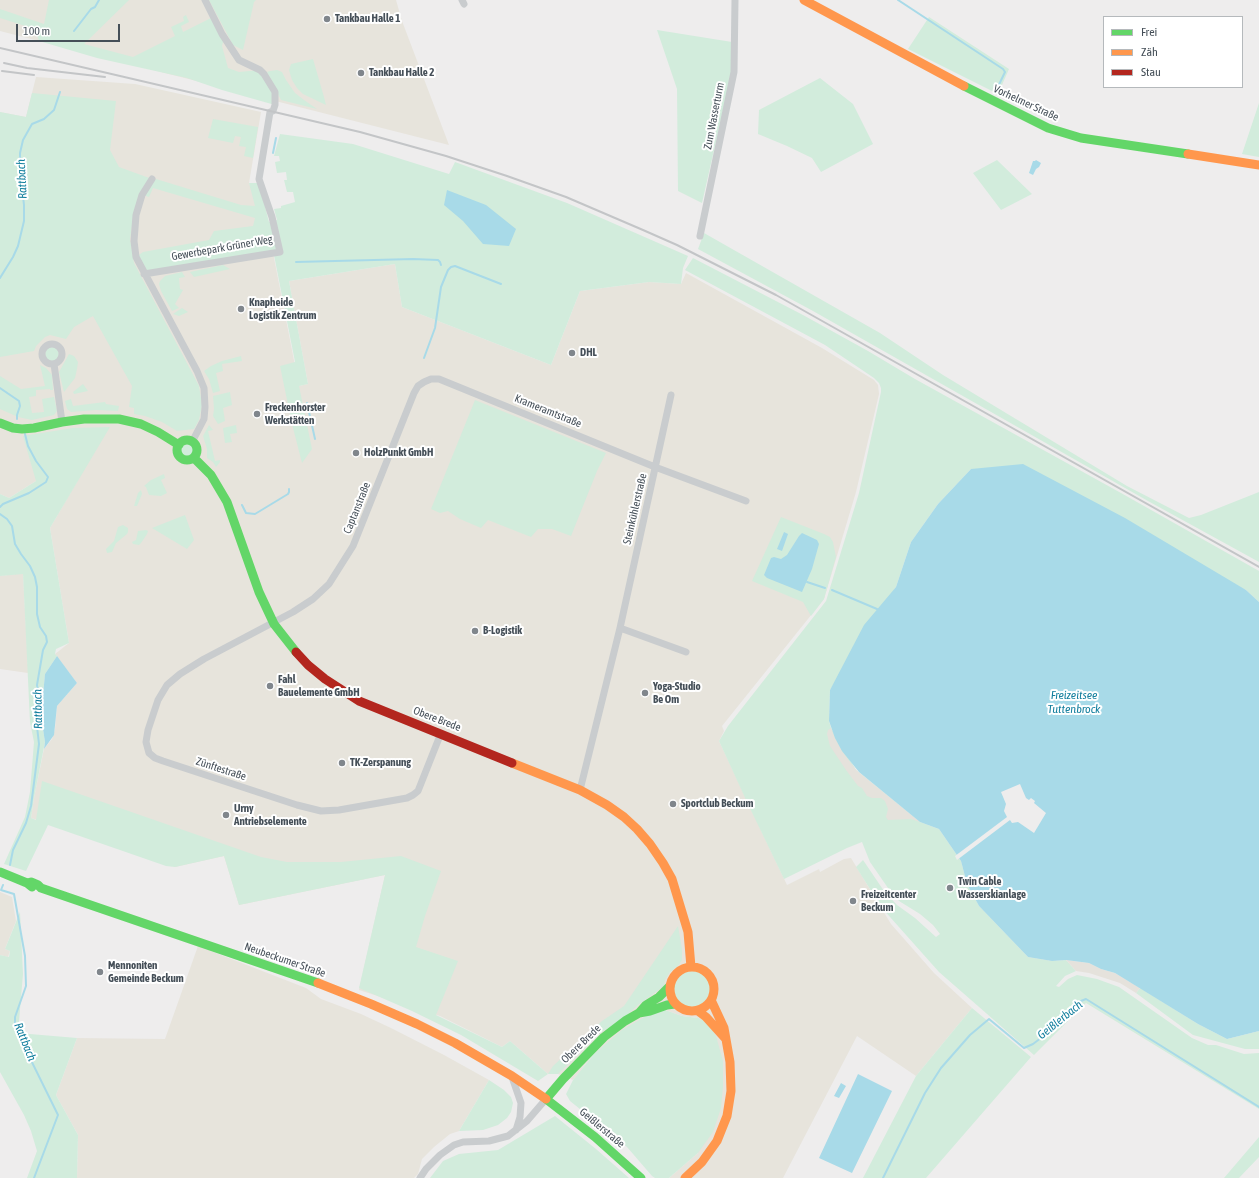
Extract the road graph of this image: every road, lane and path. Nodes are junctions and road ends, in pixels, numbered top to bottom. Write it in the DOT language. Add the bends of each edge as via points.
graph roads {
  1 [pos="205,0"];
  2 [pos="735,0"];
  3 [pos="804,0"];
  4 [pos="1259,165"];
  5 [pos="152,179"];
  6 [pos="700,236"];
  7 [pos="144,274"];
  8 [pos="54,364"];
  9 [pos="431,379"];
  10 [pos="671,395"];
  11 [pos="62,422"];
  12 [pos="0,423"];
  13 [pos="192,442"];
  14 [pos="179,445"];
  15 [pos="194,458"];
  16 [pos="655,466"];
  17 [pos="746,501"];
  18 [pos="274,624"];
  19 [pos="620,628"];
  20 [pos="686,652"];
  21 [pos="441,733"];
  22 [pos="580,790"];
  23 [pos="0,872"];
  24 [pos="691,967"];
  25 [pos="670,986"];
  26 [pos="712,1000"];
  27 [pos="675,1004"];
  28 [pos="698,1011"];
  29 [pos="639,1013"];
  30 [pos="725,1039"];
  31 [pos="512,1076"];
  32 [pos="546,1099"];
  33 [pos="516,1130"];
  34 [pos="420,1178"];
  35 [pos="641,1178"];
  36 [pos="686,1178"];
  1 -- 7 [label="street, Gewerbepark Grüner Weg" via="239,60 260,70 275,92 275,105 270,112 258,180 272,217 280,252"];
  2 -- 6 [label="street, Zum Wasserturm" via="734,72"];
  3 -- 4 [label="street, Vorhelmer Straße" via="1048,128 1081,138"];
  5 -- 7 [label="street" via="142,195 134,235 136,257"];
  7 -- 13 [label="street" via="204,388 204,418"];
  8 -- 11 [label="street"];
  9 -- 16 [label="street, Krameramtstraße" via="439,379"];
  9 -- 18 [label="street, Captanstraße" via="418,386 414,393 353,546 329,584 313,599"];
  10 -- 16 [label="street"];
  11 -- 12 [label="street" via="22,429"];
  11 -- 14 [label="street" via="120,419 147,427"];
  13 -- 14 [label="street" via="184,441"];
  13 -- 15 [label="street" via="197,449"];
  14 -- 15 [label="street" via="177,451 180,458 188,461"];
  15 -- 18 [label="street, Obere Brede" via="211,474 227,502 259,592"];
  16 -- 17 [label="street, Steinkühlerstraße"];
  16 -- 19 [label="street, Steinkühlerstraße"];
  18 -- 21 [label="street, Obere Brede" via="308,664 340,690 359,701"];
  18 -- 21 [label="street, Zünftestraße" via="204,659 167,685 158,700 148,730 146,742 149,753 163,761 297,805 321,811 339,810 413,795 418,791"];
  19 -- 20 [label="street"];
  19 -- 22 [label="street, Steinkühlerstraße"];
  21 -- 22 [label="street, Obere Brede"];
  22 -- 24 [label="street, Obere Brede" via="624,817 650,844 663,863 672,879 681,906 688,932"];
  23 -- 31 [label="street, Neubeckumer Straße" via="371,1004 455,1043"];
  24 -- 25 [label="street" via="679,971"];
  24 -- 26 [label="street" via="702,970 711,978 714,989"];
  25 -- 27 [label="street"];
  25 -- 29 [label="street, Obere Brede"];
  26 -- 28 [label="street"];
  26 -- 30 [label="street" via="724,1028"];
  27 -- 28 [label="street" via="685,1011"];
  27 -- 29 [label="street, Obere Brede"];
  28 -- 30 [label="street"];
  29 -- 32 [label="street, Obere Brede" via="604,1037"];
  30 -- 36 [label="street" via="732,1091 727,1116 717,1141"];
  31 -- 32 [label="street, Neubeckumer Straße"];
  31 -- 33 [label="street" via="521,1103"];
  32 -- 33 [label="street" via="527,1122"];
  32 -- 35 [label="street, Geißlerstraße" via="595,1137"];
  33 -- 34 [label="street" via="508,1136 489,1141 454,1145 440,1155"];
}
